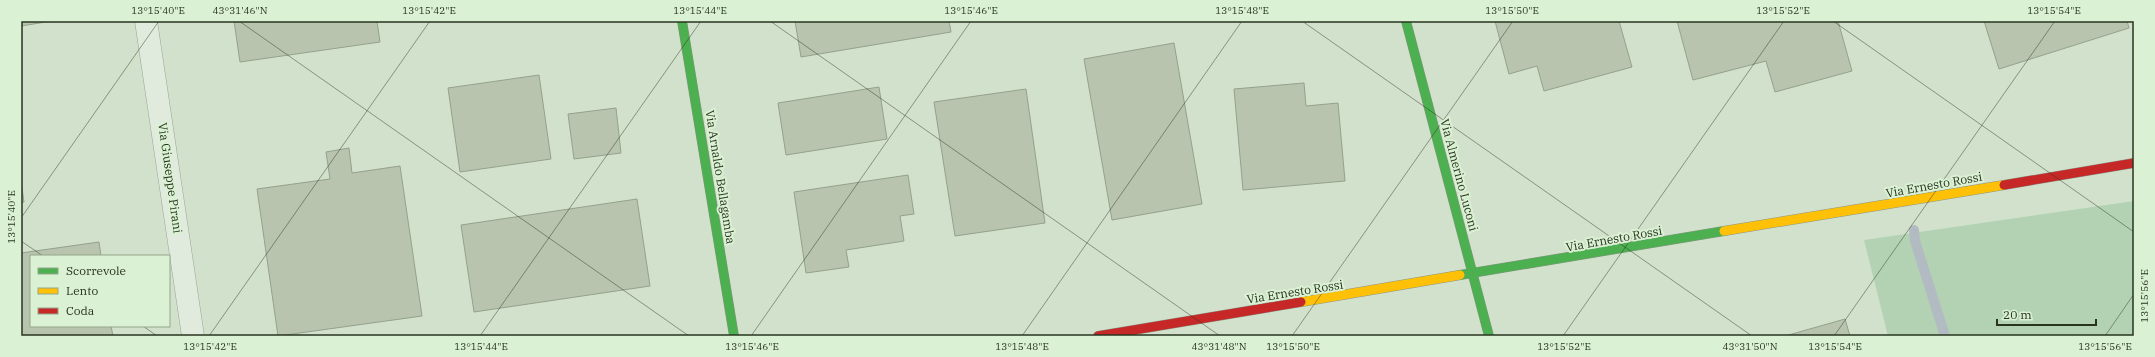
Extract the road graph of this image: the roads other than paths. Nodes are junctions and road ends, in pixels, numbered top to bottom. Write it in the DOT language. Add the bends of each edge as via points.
graph roads {
  1 [pos="146,21"];
  2 [pos="682,21"];
  3 [pos="1406,21"];
  4 [pos="2134,163"];
  5 [pos="1473,275"];
  6 [pos="193,336"];
  7 [pos="734,336"];
  8 [pos="1098,336"];
  9 [pos="1489,336"];
  1 -- 6 [label="street, Via Giuseppe Pirani"];
  2 -- 7 [label="street, Via Arnaldo Bellagamba"];
  3 -- 5 [label="street, Via Almerino Luconi"];
  4 -- 5 [label="street, Via Ernesto Rossi"];
  5 -- 8 [label="street, Via Ernesto Rossi"];
  5 -- 9 [label="street, Via Almerino Luconi"];
}
